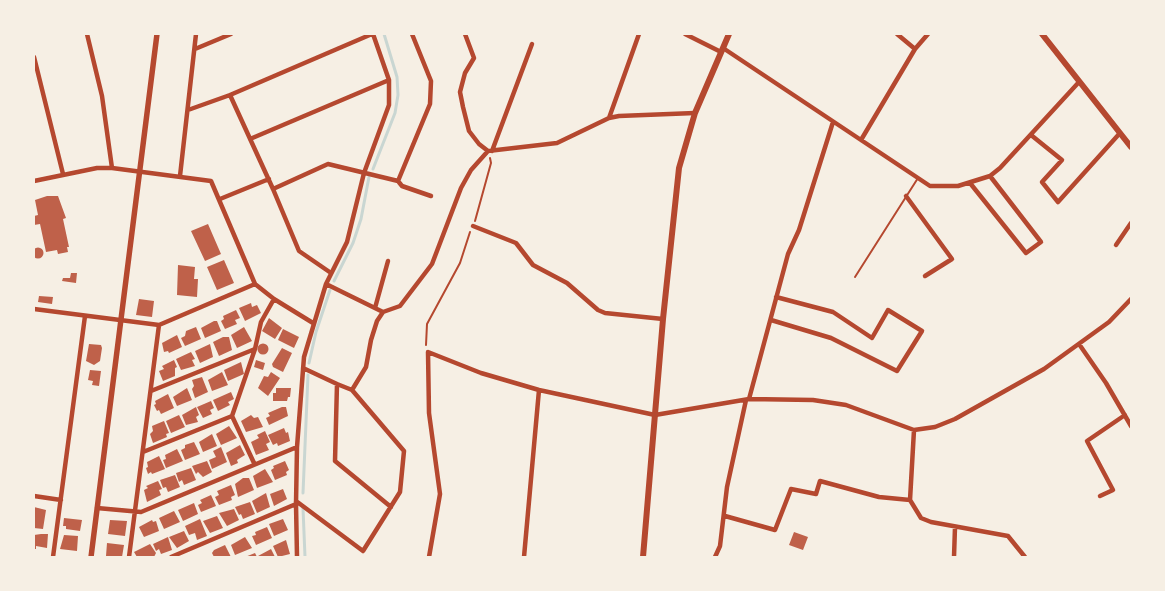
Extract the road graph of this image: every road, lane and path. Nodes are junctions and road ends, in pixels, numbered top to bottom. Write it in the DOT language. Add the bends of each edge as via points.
graph roads {
  1 [pos="87,34"];
  2 [pos="157,34"];
  3 [pos="196,34"];
  4 [pos="231,34"];
  5 [pos="372,34"];
  6 [pos="412,34"];
  7 [pos="465,34"];
  8 [pos="639,34"];
  9 [pos="685,34"];
  10 [pos="729,34"];
  11 [pos="897,34"];
  12 [pos="928,34"];
  13 [pos="1042,34"];
  14 [pos="532,44"];
  15 [pos="195,49"];
  16 [pos="915,49"];
  17 [pos="722,50"];
  18 [pos="34,56"];
  19 [pos="389,80"];
  20 [pos="1079,82"];
  21 [pos="230,95"];
  22 [pos="188,110"];
  23 [pos="695,113"];
  24 [pos="609,118"];
  25 [pos="833,122"];
  26 [pos="1120,133"];
  27 [pos="1031,135"];
  28 [pos="250,138"];
  29 [pos="861,140"];
  30 [pos="1131,147"];
  31 [pos="490,151"];
  32 [pos="112,168"];
  33 [pos="141,172"];
  34 [pos="364,173"];
  35 [pos="63,174"];
  36 [pos="180,176"];
  37 [pos="990,176"];
  38 [pos="918,178"];
  39 [pos="269,179"];
  40 [pos="34,180"];
  41 [pos="398,181"];
  42 [pos="970,183"];
  43 [pos="273,189"];
  44 [pos="431,196"];
  45 [pos="906,196"];
  46 [pos="220,199"];
  47 [pos="1131,224"];
  48 [pos="473,226"];
  49 [pos="1116,245"];
  50 [pos="388,261"];
  51 [pos="331,273"];
  52 [pos="924,276"];
  53 [pos="855,277"];
  54 [pos="255,284"];
  55 [pos="326,284"];
  56 [pos="776,297"];
  57 [pos="274,299"];
  58 [pos="1131,299"];
  59 [pos="375,308"];
  60 [pos="34,309"];
  61 [pos="383,312"];
  62 [pos="85,316"];
  63 [pos="122,319"];
  64 [pos="663,319"];
  65 [pos="771,320"];
  66 [pos="313,323"];
  67 [pos="158,325"];
  68 [pos="1079,344"];
  69 [pos="255,349"];
  70 [pos="428,352"];
  71 [pos="303,368"];
  72 [pos="337,384"];
  73 [pos="352,390"];
  74 [pos="539,390"];
  75 [pos="151,391"];
  76 [pos="748,400"];
  77 [pos="655,415"];
  78 [pos="1125,415"];
  79 [pos="232,416"];
  80 [pos="1131,426"];
  81 [pos="914,430"];
  82 [pos="297,447"];
  83 [pos="143,452"];
  84 [pos="254,463"];
  85 [pos="34,496"];
  86 [pos="1100,496"];
  87 [pos="61,500"];
  88 [pos="910,500"];
  89 [pos="296,502"];
  90 [pos="391,507"];
  91 [pos="97,508"];
  92 [pos="136,512"];
  93 [pos="725,516"];
  94 [pos="955,526"];
  95 [pos="53,557"];
  96 [pos="91,557"];
  97 [pos="129,557"];
  98 [pos="171,557"];
  99 [pos="297,557"];
  100 [pos="429,557"];
  101 [pos="524,557"];
  102 [pos="643,557"];
  103 [pos="715,557"];
  104 [pos="954,557"];
  105 [pos="1025,557"];
  1 -- 32 [label="street" via="102,96"];
  2 -- 33 [label="street"];
  3 -- 15 [label="street"];
  4 -- 15 [label="street"];
  5 -- 19 [label="street"];
  5 -- 21 [label="street"];
  6 -- 41 [label="street" via="430,81 430,104"];
  7 -- 31 [label="street" via="474,58 460,92 463,107 470,131"];
  8 -- 24 [label="street"];
  9 -- 17 [label="street"];
  10 -- 17 [label="main road"];
  11 -- 16 [label="street"];
  12 -- 16 [label="street"];
  13 -- 20 [label="main road"];
  14 -- 31 [label="street"];
  15 -- 22 [label="street"];
  16 -- 29 [label="street"];
  17 -- 23 [label="main road"];
  17 -- 25 [label="street"];
  18 -- 35 [label="street"];
  19 -- 28 [label="street"];
  19 -- 34 [label="street" via="389,105"];
  20 -- 26 [label="main road"];
  20 -- 27 [label="street"];
  21 -- 22 [label="street"];
  21 -- 28 [label="street"];
  22 -- 36 [label="street"];
  23 -- 24 [label="street"];
  23 -- 64 [label="main road" via="679,168"];
  24 -- 31 [label="street" via="557,143"];
  25 -- 29 [label="street"];
  25 -- 56 [label="street"];
  26 -- 27 [label="street" via="1058,202 1042,182 1062,160"];
  26 -- 30 [label="main road"];
  27 -- 37 [label="street"];
  28 -- 39 [label="street"];
  29 -- 38 [label="street"];
  31 -- 48 [label="path" via="492,163"];
  31 -- 61 [label="street" via="471,170 461,188 432,264 400,306"];
  32 -- 33 [label="street"];
  32 -- 35 [label="street"];
  33 -- 36 [label="street"];
  33 -- 63 [label="street"];
  34 -- 41 [label="street"];
  34 -- 43 [label="street" via="328,164"];
  34 -- 51 [label="street" via="347,242"];
  35 -- 40 [label="street"];
  36 -- 46 [label="street" via="211,182"];
  37 -- 42 [label="street"];
  37 -- 42 [label="street" via="1041,242 1026,253"];
  38 -- 42 [label="street" via="930,186"];
  38 -- 45 [label="lane"];
  39 -- 43 [label="street"];
  39 -- 46 [label="street"];
  41 -- 44 [label="street" via="402,186"];
  43 -- 51 [label="street" via="299,252"];
  45 -- 52 [label="street" via="952,259"];
  45 -- 53 [label="lane"];
  46 -- 54 [label="street"];
  47 -- 49 [label="street"];
  48 -- 64 [label="street" via="516,242 533,265 568,283 598,310"];
  48 -- 70 [label="path" via="460,263 427,324 424,340"];
  50 -- 59 [label="street"];
  51 -- 55 [label="street"];
  54 -- 57 [label="street"];
  54 -- 67 [label="street"];
  55 -- 59 [label="street"];
  55 -- 66 [label="street"];
  56 -- 65 [label="street"];
  56 -- 65 [label="street" via="833,312 872,338 888,310 922,331 897,371 831,338"];
  57 -- 66 [label="street"];
  57 -- 69 [label="street" via="261,322"];
  58 -- 68 [label="street"];
  59 -- 61 [label="street"];
  60 -- 62 [label="street"];
  61 -- 73 [label="street" via="371,340 366,367"];
  62 -- 63 [label="street"];
  62 -- 87 [label="street"];
  63 -- 67 [label="street"];
  63 -- 91 [label="street"];
  64 -- 77 [label="main road"];
  65 -- 76 [label="street"];
  66 -- 71 [label="street"];
  67 -- 75 [label="street"];
  68 -- 78 [label="street"];
  68 -- 81 [label="street" via="1044,369 955,419 935,427"];
  69 -- 75 [label="street"];
  69 -- 79 [label="street"];
  70 -- 74 [label="street"];
  70 -- 100 [label="street" via="429,413 440,494"];
  71 -- 72 [label="street"];
  71 -- 82 [label="street"];
  72 -- 73 [label="street"];
  72 -- 90 [label="street" via="335,461"];
  73 -- 90 [label="street" via="404,451 400,492"];
  74 -- 77 [label="street"];
  74 -- 101 [label="street"];
  75 -- 83 [label="street"];
  76 -- 77 [label="street"];
  76 -- 81 [label="street" via="796,399 846,405"];
  76 -- 93 [label="street" via="727,487"];
  77 -- 102 [label="main road"];
  78 -- 80 [label="street"];
  78 -- 86 [label="street" via="1087,441 1112,490"];
  79 -- 83 [label="street"];
  79 -- 84 [label="street"];
  81 -- 88 [label="street"];
  82 -- 84 [label="street"];
  82 -- 89 [label="street"];
  83 -- 92 [label="street"];
  84 -- 92 [label="street"];
  85 -- 87 [label="street"];
  87 -- 95 [label="street"];
  88 -- 93 [label="street" via="879,497 820,481 816,494 791,489 775,530"];
  88 -- 94 [label="street" via="921,518"];
  89 -- 90 [label="street" via="363,551"];
  89 -- 98 [label="street"];
  89 -- 99 [label="street"];
  91 -- 92 [label="street"];
  91 -- 96 [label="street"];
  92 -- 97 [label="street"];
  93 -- 103 [label="street"];
  94 -- 104 [label="street"];
  94 -- 105 [label="street" via="1008,536"];
}
